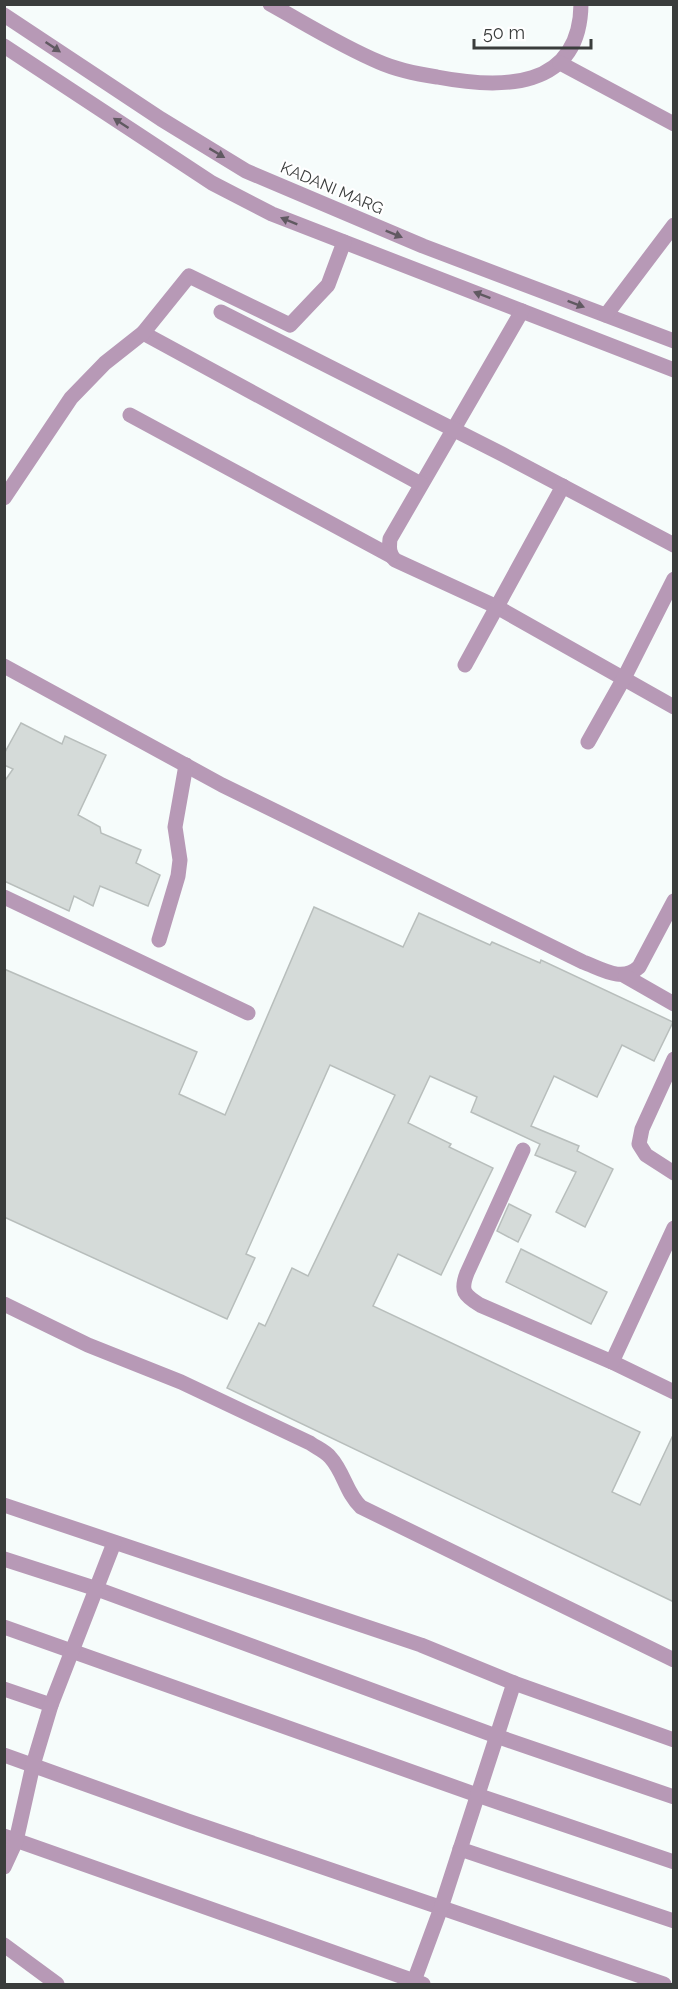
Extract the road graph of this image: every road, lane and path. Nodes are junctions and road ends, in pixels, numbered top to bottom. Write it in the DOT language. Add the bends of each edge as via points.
graph roads {
  1 [pos="270,4"];
  2 [pos="581,4"];
  3 [pos="4,15"];
  4 [pos="4,46"];
  5 [pos="560,63"];
  6 [pos="674,124"];
  7 [pos="674,225"];
  8 [pos="344,242"];
  9 [pos="522,311"];
  10 [pos="221,312"];
  11 [pos="606,315"];
  12 [pos="143,333"];
  13 [pos="674,341"];
  14 [pos="674,370"];
  15 [pos="130,415"];
  16 [pos="452,429"];
  17 [pos="421,484"];
  18 [pos="563,486"];
  19 [pos="4,498"];
  20 [pos="674,545"];
  21 [pos="391,556"];
  22 [pos="674,579"];
  23 [pos="495,606"];
  24 [pos="465,664"];
  25 [pos="4,666"];
  26 [pos="624,678"];
  27 [pos="674,707"];
  28 [pos="588,742"];
  29 [pos="186,765"];
  30 [pos="4,897"];
  31 [pos="674,901"];
  32 [pos="159,940"];
  33 [pos="625,976"];
  34 [pos="674,1004"];
  35 [pos="248,1013"];
  36 [pos="674,1059"];
  37 [pos="523,1150"];
  38 [pos="674,1173"];
  39 [pos="674,1227"];
  40 [pos="4,1304"];
  41 [pos="612,1362"];
  42 [pos="674,1392"];
  43 [pos="4,1505"];
  44 [pos="114,1543"];
  45 [pos="4,1559"];
  46 [pos="97,1589"];
  47 [pos="4,1628"];
  48 [pos="71,1650"];
  49 [pos="674,1660"];
  50 [pos="514,1683"];
  51 [pos="4,1689"];
  52 [pos="51,1705"];
  53 [pos="496,1737"];
  54 [pos="674,1740"];
  55 [pos="4,1755"];
  56 [pos="33,1765"];
  57 [pos="477,1795"];
  58 [pos="674,1797"];
  59 [pos="10,1838"];
  60 [pos="460,1850"];
  61 [pos="674,1862"];
  62 [pos="4,1867"];
  63 [pos="441,1908"];
  64 [pos="674,1922"];
  65 [pos="4,1946"];
  66 [pos="418,1983"];
  67 [pos="57,1984"];
  68 [pos="664,1984"];
  1 -- 5 [label="street" via="357,52 409,72 488,84 512,83 537,76"];
  2 -- 5 [label="street" via="581,21 573,44"];
  3 -- 11 [label="street, KADANI MARG, one-way" via="246,171 423,246"];
  8 -- 4 [label="street, one-way" via="272,214 212,183"];
  5 -- 6 [label="street"];
  7 -- 11 [label="street"];
  9 -- 8 [label="street, one-way"];
  8 -- 12 [label="street" via="328,285 290,325 189,276"];
  9 -- 14 [label="street"];
  9 -- 16 [label="street"];
  10 -- 16 [label="street"];
  11 -- 13 [label="street, KADANI MARG"];
  12 -- 17 [label="street"];
  12 -- 19 [label="street" via="105,363 71,398"];
  15 -- 21 [label="street"];
  16 -- 17 [label="street"];
  16 -- 18 [label="street"];
  17 -- 21 [label="street" via="390,539"];
  18 -- 20 [label="street"];
  18 -- 23 [label="street"];
  21 -- 23 [label="street"];
  22 -- 26 [label="street"];
  23 -- 24 [label="street"];
  23 -- 26 [label="street"];
  25 -- 29 [label="street"];
  26 -- 27 [label="street"];
  26 -- 28 [label="street"];
  29 -- 32 [label="street" via="175,828 178,876"];
  29 -- 33 [label="street" via="583,962"];
  30 -- 35 [label="street"];
  31 -- 33 [label="street" via="639,967"];
  33 -- 34 [label="street"];
  36 -- 38 [label="street" via="639,1144 646,1155"];
  37 -- 41 [label="street" via="462,1285 464,1292 480,1305"];
  39 -- 41 [label="street"];
  40 -- 49 [label="street" via="310,1443 332,1459 352,1499 361,1507"];
  41 -- 42 [label="street"];
  43 -- 44 [label="street"];
  44 -- 46 [label="street"];
  44 -- 50 [label="street" via="421,1645"];
  45 -- 46 [label="street"];
  46 -- 48 [label="street"];
  46 -- 53 [label="street"];
  47 -- 48 [label="street"];
  48 -- 52 [label="street"];
  48 -- 57 [label="street"];
  50 -- 53 [label="street"];
  50 -- 54 [label="street"];
  51 -- 52 [label="street"];
  52 -- 56 [label="street"];
  53 -- 57 [label="street"];
  53 -- 58 [label="street"];
  55 -- 56 [label="street"];
  56 -- 59 [label="street"];
  56 -- 63 [label="street"];
  57 -- 60 [label="street"];
  57 -- 61 [label="street"];
  59 -- 62 [label="street"];
  59 -- 66 [label="street"];
  60 -- 63 [label="street"];
  60 -- 64 [label="street"];
  63 -- 66 [label="street"];
  63 -- 68 [label="street"];
  65 -- 67 [label="street"];
}
